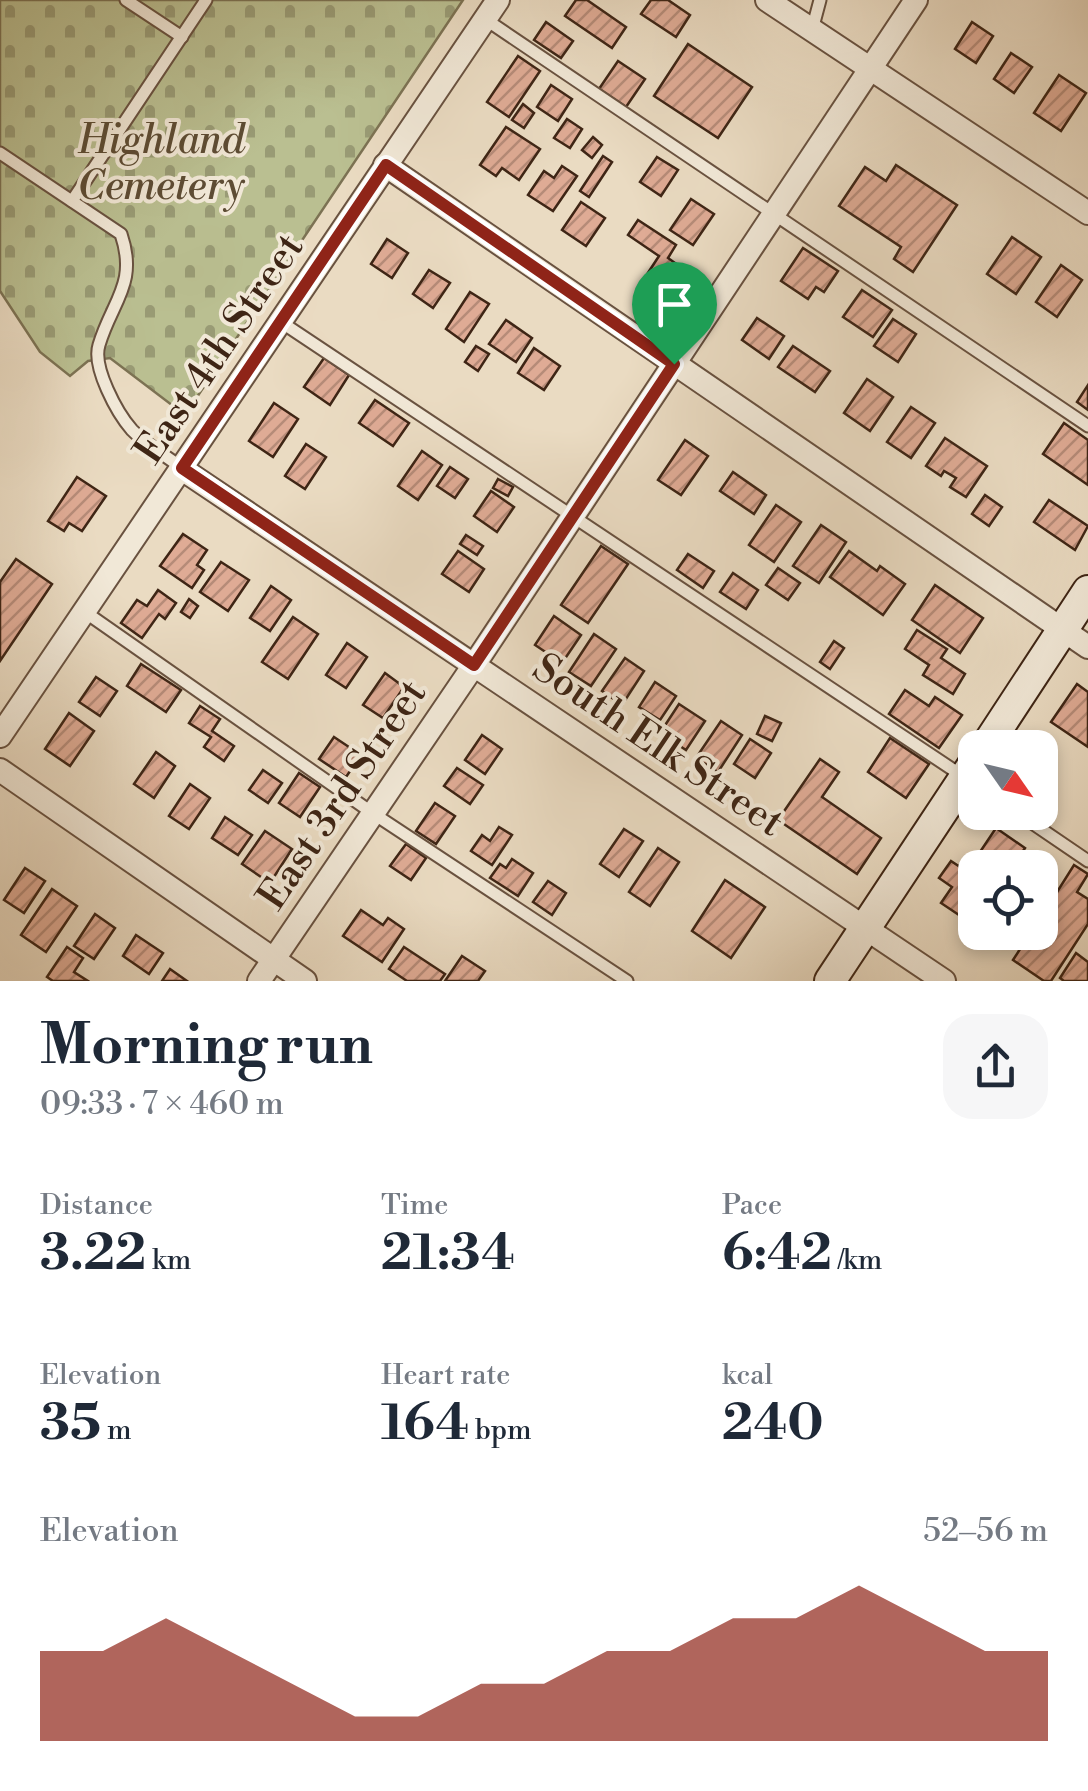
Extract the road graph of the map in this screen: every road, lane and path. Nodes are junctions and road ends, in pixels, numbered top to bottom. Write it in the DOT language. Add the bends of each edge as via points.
graph roads {
  1 [pos="126,0"];
  2 [pos="206,0"];
  3 [pos="768,0"];
  4 [pos="820,0"];
  5 [pos="916,0"];
  6 [pos="491,9"];
  7 [pos="812,30"];
  8 [pos="182,37"];
  9 [pos="871,69"];
  10 [pos="0,153"];
  11 [pos="386,165"];
  12 [pos="72,200"];
  13 [pos="773,214"];
  14 [pos="1088,214"];
  15 [pos="281,322"];
  16 [pos="674,364"];
  17 [pos="1088,426"];
  18 [pos="182,468"];
  19 [pos="574,515"];
  20 [pos="1088,592"];
  21 [pos="85,612"];
  22 [pos="1062,630"];
  23 [pos="1088,647"];
  24 [pos="474,665"];
  25 [pos="996,730"];
  26 [pos="0,736"];
  27 [pos="958,766"];
  28 [pos="0,770"];
  29 [pos="958,795"];
  30 [pos="374,814"];
  31 [pos="1042,830"];
  32 [pos="1088,861"];
  33 [pos="866,928"];
  34 [pos="273,960"];
  35 [pos="259,981"];
  36 [pos="305,981"];
  37 [pos="627,981"];
  38 [pos="830,981"];
  39 [pos="944,981"];
  1 -- 8 [label="lane"];
  2 -- 8 [label="lane"];
  3 -- 7 [label="street"];
  4 -- 7 [label="lane"];
  5 -- 9 [label="street, East 3rd Street"];
  6 -- 11 [label="street, East 4th Street"];
  6 -- 13 [label="lane"];
  7 -- 9 [label="street"];
  8 -- 12 [label="lane"];
  9 -- 13 [label="street, East 3rd Street"];
  9 -- 14 [label="street"];
  10 -- 12 [label="lane"];
  11 -- 15 [label="street, East 4th Street"];
  11 -- 16 [label="street"];
  12 -- 18 [label="lane" via="121,234 129,257 97,350 103,383 132,429"];
  13 -- 16 [label="street, East 3rd Street"];
  13 -- 17 [label="lane"];
  15 -- 18 [label="street, East 4th Street"];
  15 -- 19 [label="lane"];
  16 -- 19 [label="street, East 3rd Street"];
  16 -- 22 [label="street"];
  18 -- 21 [label="street, East 4th Street"];
  18 -- 24 [label="street, South Elk Street"];
  19 -- 24 [label="street, East 3rd Street"];
  19 -- 27 [label="lane"];
  20 -- 22 [label="main road"];
  21 -- 26 [label="street, East 4th Street"];
  21 -- 30 [label="lane"];
  22 -- 23 [label="street"];
  22 -- 25 [label="main road"];
  24 -- 30 [label="street, East 3rd Street"];
  24 -- 33 [label="street, South Elk Street"];
  28 -- 34 [label="street"];
  29 -- 33 [label="main road"];
  30 -- 34 [label="street, East 3rd Street"];
  30 -- 37 [label="lane"];
  31 -- 32 [label="lane"];
  33 -- 38 [label="main road"];
  33 -- 39 [label="street, South Elk Street"];
  34 -- 35 [label="street, East 3rd Street"];
  34 -- 36 [label="street"];
}
